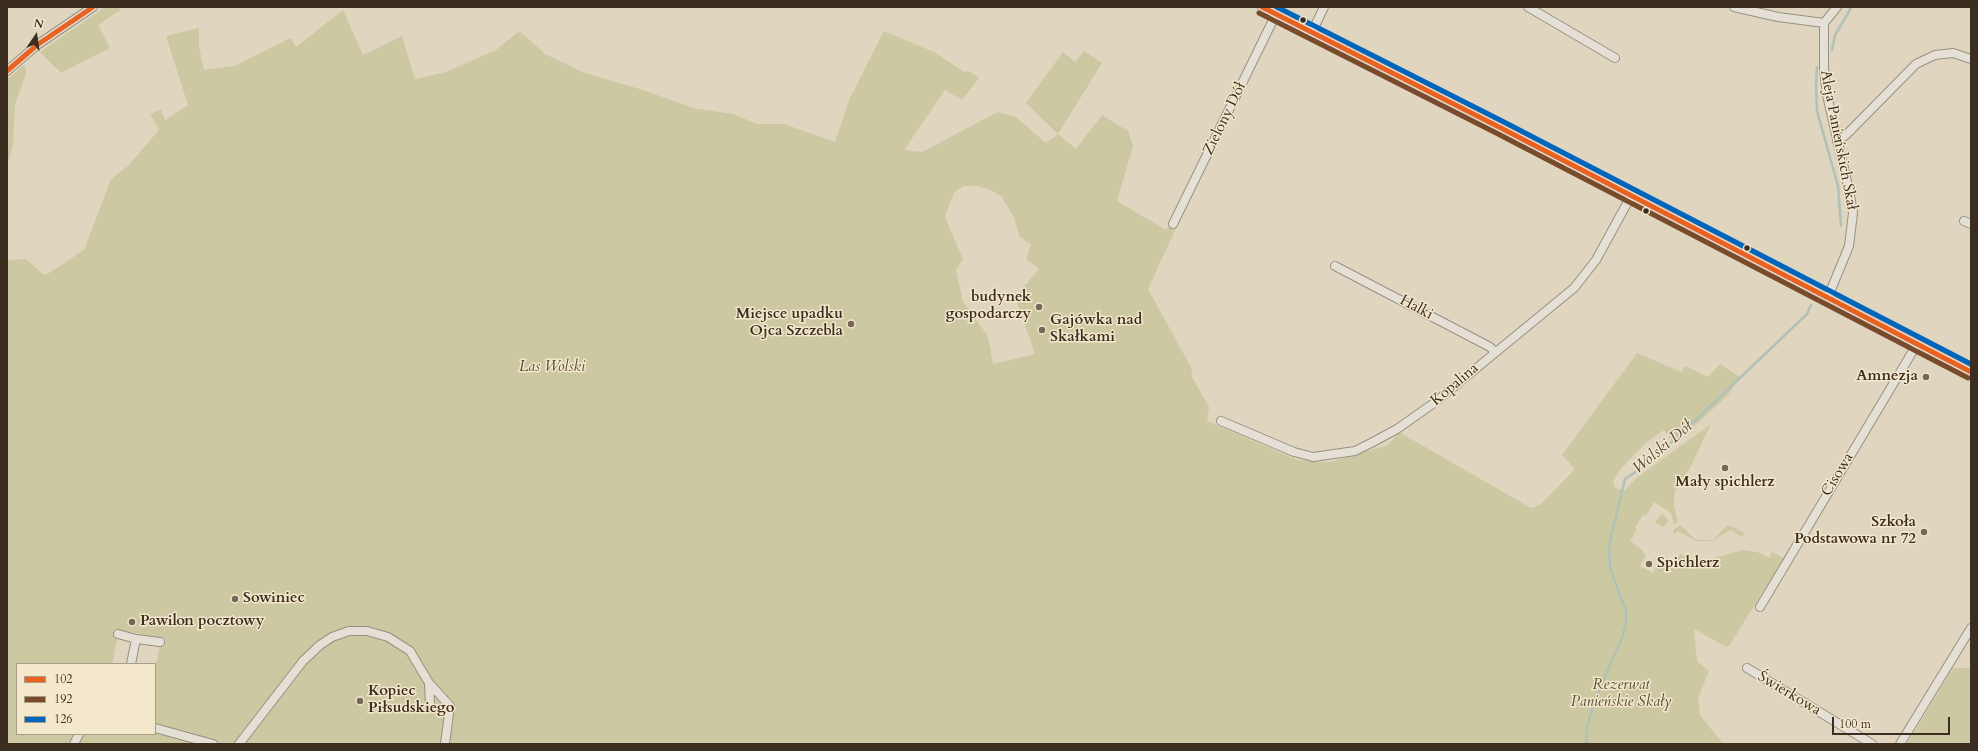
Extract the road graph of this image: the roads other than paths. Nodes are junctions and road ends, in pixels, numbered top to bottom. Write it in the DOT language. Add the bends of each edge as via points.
graph roads {
  1 [pos="93,7"];
  2 [pos="1262,7"];
  3 [pos="1324,7"];
  4 [pos="1528,7"];
  5 [pos="1734,7"];
  6 [pos="1837,7"];
  7 [pos="1276,14"];
  8 [pos="1824,23"];
  9 [pos="1312,32"];
  10 [pos="1615,58"];
  11 [pos="1971,59"];
  12 [pos="7,71"];
  13 [pos="1838,141"];
  14 [pos="1632,196"];
  15 [pos="1173,224"];
  16 [pos="1335,266"];
  17 [pos="1828,297"];
  18 [pos="1917,344"];
  19 [pos="1495,352"];
  20 [pos="1971,372"];
  21 [pos="1221,421"];
  22 [pos="1760,607"];
  23 [pos="1971,628"];
  24 [pos="118,634"];
  25 [pos="136,639"];
  26 [pos="160,642"];
  27 [pos="131,663"];
  28 [pos="1747,668"];
  29 [pos="429,683"];
  30 [pos="430,704"];
  31 [pos="156,728"];
  32 [pos="78,735"];
  33 [pos="74,744"];
  34 [pos="213,744"];
  35 [pos="239,744"];
  36 [pos="444,744"];
  37 [pos="1872,744"];
  38 [pos="1900,744"];
  1 -- 12 [label="street" via="37,45"];
  2 -- 7 [label="street"];
  3 -- 9 [label="street"];
  4 -- 10 [label="street"];
  5 -- 8 [label="street" via="1778,17"];
  6 -- 8 [label="street"];
  7 -- 9 [label="street"];
  7 -- 15 [label="street, Zielony Dół"];
  8 -- 13 [label="street, Aleja Panieńskich Skał" via="1825,84"];
  9 -- 14 [label="street"];
  11 -- 13 [label="street" via="1953,53 1935,55 1916,64 1846,136"];
  13 -- 17 [label="street, Aleja Panieńskich Skał" via="1853,213 1849,246"];
  14 -- 17 [label="street"];
  14 -- 19 [label="street, Kopalina" via="1596,260 1581,281"];
  16 -- 19 [label="street, Halki" via="1490,347"];
  17 -- 18 [label="street"];
  18 -- 20 [label="street"];
  18 -- 22 [label="street, Cisowa"];
  19 -- 21 [label="street, Kopalina" via="1434,403 1397,429 1355,451 1313,457 1294,452"];
  23 -- 38 [label="street"];
  24 -- 25 [label="street"];
  25 -- 26 [label="street"];
  25 -- 27 [label="street"];
  28 -- 37 [label="street, Świerkowa"];
  29 -- 30 [label="street"];
  29 -- 35 [label="street" via="410,651 388,637 366,631 332,637 308,655"];
  29 -- 36 [label="street" via="450,706"];
  31 -- 34 [label="street"];
  32 -- 33 [label="street"];
}
